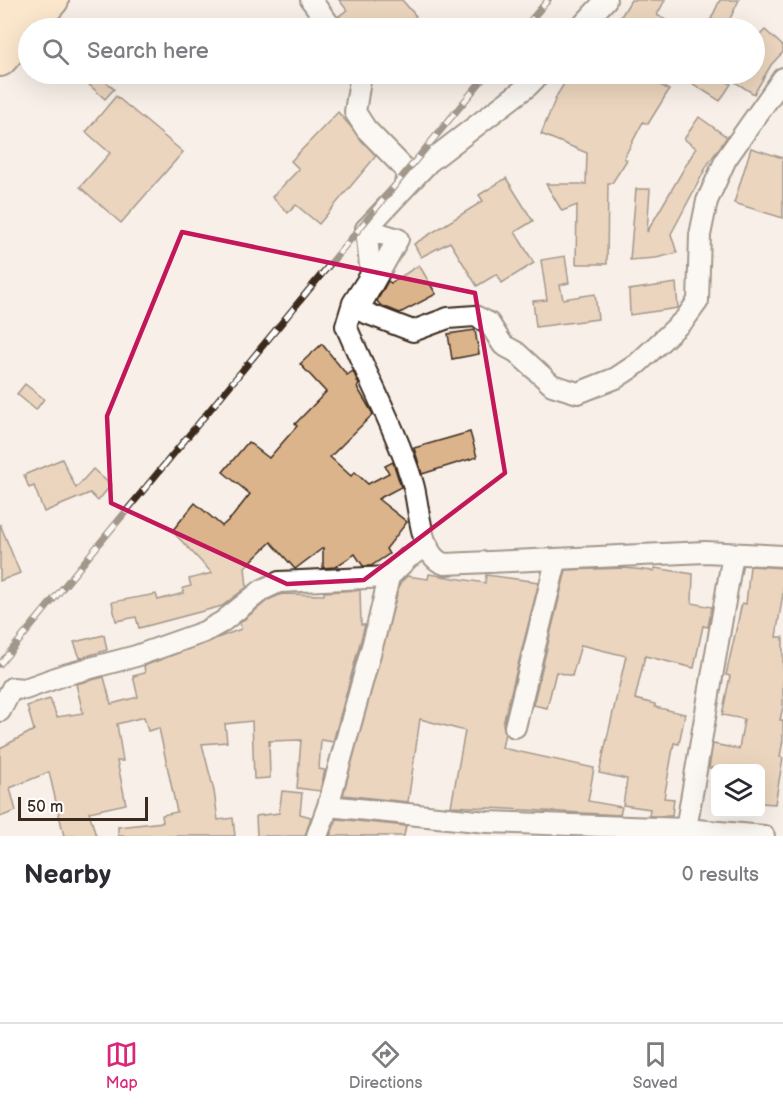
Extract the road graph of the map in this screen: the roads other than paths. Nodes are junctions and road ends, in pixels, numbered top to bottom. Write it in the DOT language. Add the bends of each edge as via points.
graph roads {
  1 [pos="17,0"];
  2 [pos="52,0"];
  3 [pos="311,0"];
  4 [pos="606,0"];
  5 [pos="36,18"];
  6 [pos="324,18"];
  7 [pos="589,18"];
  8 [pos="0,20"];
  9 [pos="18,39"];
  10 [pos="0,60"];
  11 [pos="783,78"];
  12 [pos="359,84"];
  13 [pos="530,84"];
  14 [pos="405,185"];
  15 [pos="366,229"];
  16 [pos="428,546"];
  17 [pos="733,554"];
  18 [pos="783,556"];
  19 [pos="556,561"];
  20 [pos="389,577"];
  21 [pos="0,711"];
  22 [pos="515,727"];
  23 [pos="327,806"];
  24 [pos="686,828"];
  25 [pos="486,829"];
  26 [pos="316,836"];
  27 [pos="764,836"];
  1 -- 8 [label="highway"];
  2 -- 5 [label="highway"];
  3 -- 6 [label="street"];
  4 -- 7 [label="street"];
  9 -- 10 [label="highway"];
  11 -- 15 [label="street" via="726,159 706,201 700,235 698,301 686,319 638,364 594,388 578,393 552,385 516,352 502,345 489,323 475,316 448,318 413,331 358,310 398,239"];
  12 -- 14 [label="street" via="355,112 407,171"];
  13 -- 14 [label="street"];
  14 -- 15 [label="street"];
  15 -- 16 [label="street" via="371,275 353,303 346,326 414,485"];
  16 -- 19 [label="street" via="435,562 445,564"];
  16 -- 20 [label="street" via="409,557"];
  17 -- 18 [label="street"];
  17 -- 19 [label="street" via="705,552"];
  17 -- 24 [label="street"];
  19 -- 22 [label="street"];
  20 -- 21 [label="street" via="270,584 204,632 25,689 12,688"];
  20 -- 23 [label="street"];
  23 -- 25 [label="street"];
  23 -- 26 [label="street"];
  24 -- 25 [label="street"];
  24 -- 27 [label="street"];
}
